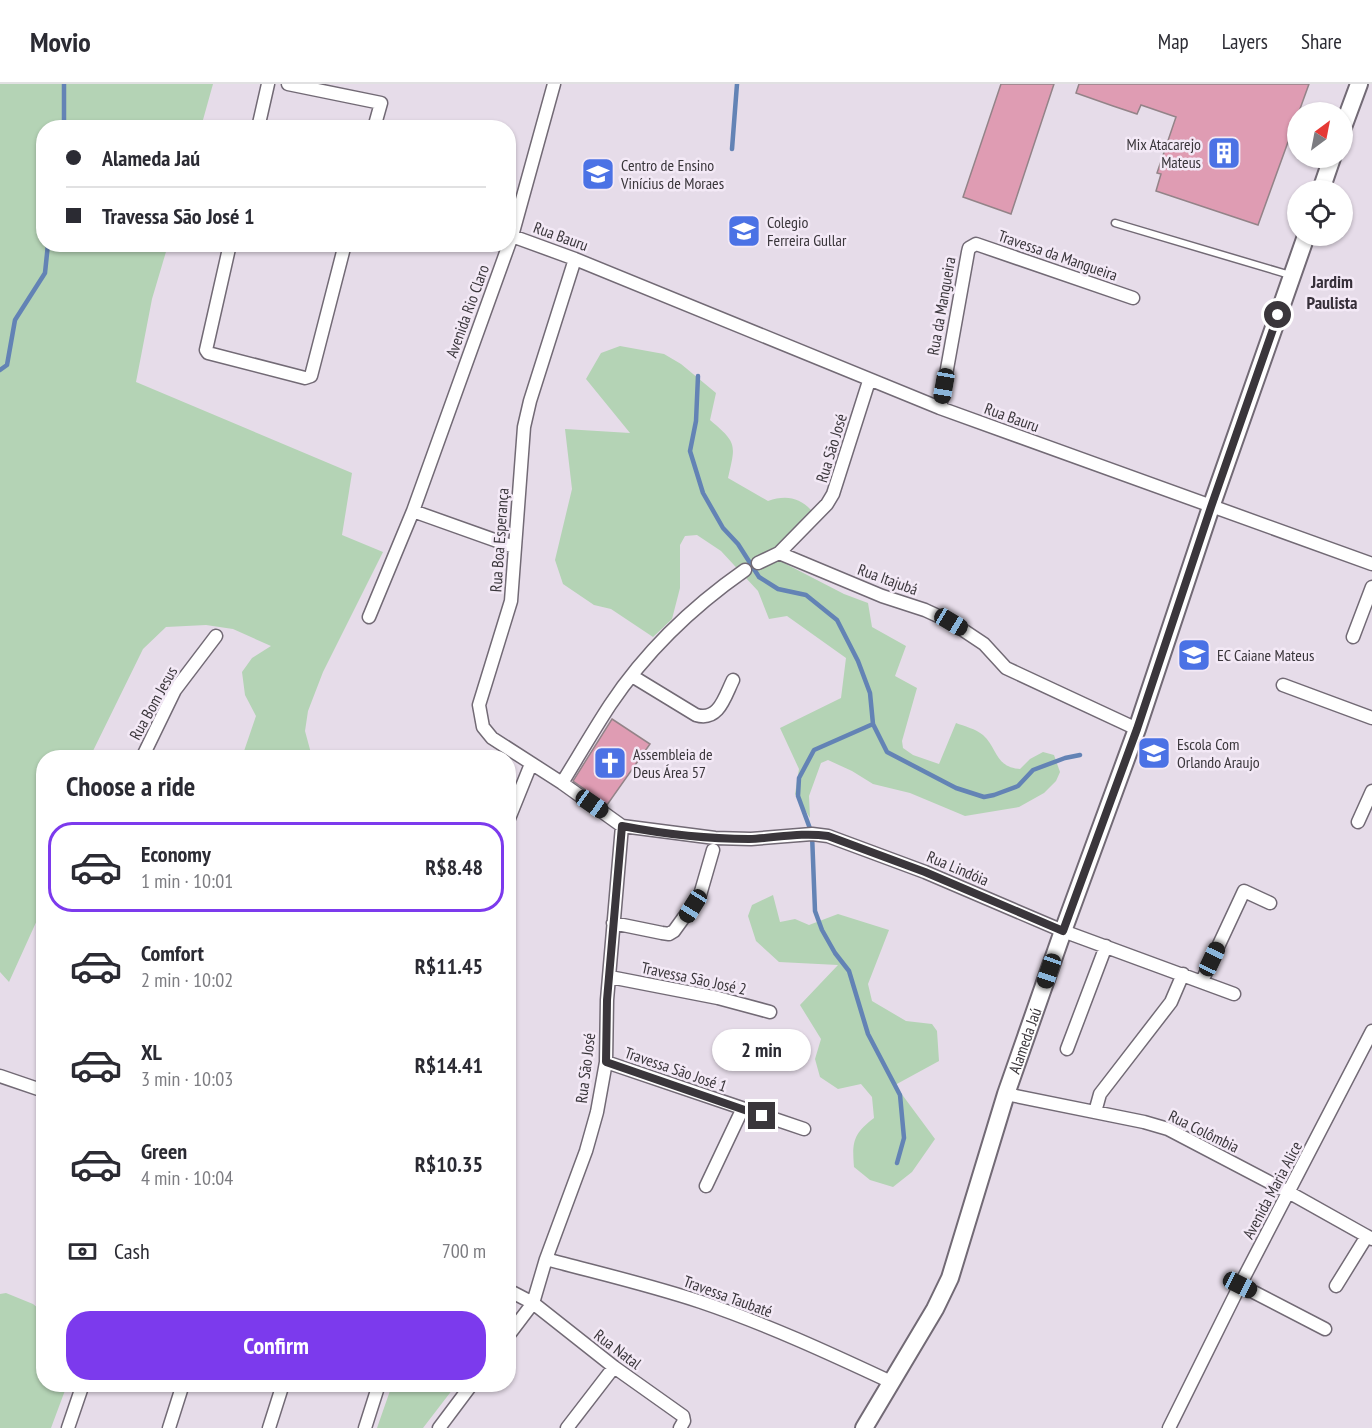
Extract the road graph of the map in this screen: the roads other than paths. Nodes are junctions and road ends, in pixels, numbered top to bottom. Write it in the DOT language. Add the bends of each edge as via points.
graph roads {
  1 [pos="268,84"];
  2 [pos="288,84"];
  3 [pos="554,84"];
  4 [pos="1359,84"];
  5 [pos="1352,102"];
  6 [pos="260,120"];
  7 [pos="376,120"];
  8 [pos="516,222"];
  9 [pos="1115,223"];
  10 [pos="516,237"];
  11 [pos="972,246"];
  12 [pos="1302,246"];
  13 [pos="228,252"];
  14 [pos="343,252"];
  15 [pos="506,252"];
  16 [pos="575,259"];
  17 [pos="1292,276"];
  18 [pos="1133,298"];
  19 [pos="869,381"];
  20 [pos="940,408"];
  21 [pos="1211,507"];
  22 [pos="413,511"];
  23 [pos="514,547"];
  24 [pos="779,553"];
  25 [pos="758,564"];
  26 [pos="1372,564"];
  27 [pos="745,570"];
  28 [pos="1372,587"];
  29 [pos="369,617"];
  30 [pos="216,636"];
  31 [pos="1353,637"];
  32 [pos="632,676"];
  33 [pos="733,680"];
  34 [pos="1283,685"];
  35 [pos="1372,718"];
  36 [pos="1137,729"];
  37 [pos="146,750"];
  38 [pos="510,750"];
  39 [pos="516,754"];
  40 [pos="531,764"];
  41 [pos="562,783"];
  42 [pos="1372,791"];
  43 [pos="516,801"];
  44 [pos="1358,822"];
  45 [pos="622,826"];
  46 [pos="712,850"];
  47 [pos="1270,903"];
  48 [pos="614,923"];
  49 [pos="1063,931"];
  50 [pos="1106,946"];
  51 [pos="1183,974"];
  52 [pos="610,977"];
  53 [pos="1202,981"];
  54 [pos="1234,994"];
  55 [pos="770,1012"];
  56 [pos="1372,1031"];
  57 [pos="1067,1048"];
  58 [pos="606,1062"];
  59 [pos="0,1076"];
  60 [pos="36,1088"];
  61 [pos="1006,1094"];
  62 [pos="742,1110"];
  63 [pos="1095,1112"];
  64 [pos="804,1129"];
  65 [pos="706,1186"];
  66 [pos="1290,1192"];
  67 [pos="1369,1237"];
  68 [pos="546,1259"];
  69 [pos="1240,1285"];
  70 [pos="1336,1286"];
  71 [pos="516,1294"];
  72 [pos="533,1304"];
  73 [pos="516,1326"];
  74 [pos="1325,1329"];
  75 [pos="614,1367"];
  76 [pos="891,1382"];
  77 [pos="80,1392"];
  78 [pos="180,1392"];
  79 [pos="280,1392"];
  80 [pos="376,1392"];
  81 [pos="466,1392"];
  82 [pos="682,1423"];
  83 [pos="68,1428"];
  84 [pos="169,1428"];
  85 [pos="268,1428"];
  86 [pos="365,1428"];
  87 [pos="439,1428"];
  88 [pos="567,1428"];
  89 [pos="864,1428"];
  90 [pos="1169,1428"];
  1 -- 6 [label="street"];
  2 -- 7 [label="street" via="381,102"];
  3 -- 8 [label="street, Avenida Rio Claro"];
  4 -- 5 [label="main road"];
  9 -- 17 [label="lane"];
  10 -- 16 [label="street, Rua Bauru"];
  11 -- 18 [label="street, Travessa da Mangueira" via="976,244"];
  11 -- 20 [label="street, Rua da Mangueira"];
  12 -- 17 [label="main road, Alameda Jaú"];
  13 -- 14 [label="street" via="206,350 305,378 311,376"];
  15 -- 22 [label="street, Avenida Rio Claro"];
  16 -- 19 [label="street, Rua Bauru"];
  16 -- 23 [label="street, Rua Boa Esperança" via="527,413"];
  17 -- 21 [label="main road, Alameda Jaú"];
  19 -- 20 [label="street, Rua Bauru"];
  19 -- 24 [label="street, Rua São José" via="834,494"];
  20 -- 21 [label="street, Rua Bauru"];
  21 -- 26 [label="street, Rua Bauru"];
  21 -- 36 [label="main road, Alameda Jaú"];
  22 -- 23 [label="street"];
  22 -- 29 [label="street, Avenida Rio Claro"];
  23 -- 38 [label="street, Rua Boa Esperança" via="511,601 479,705 483,727"];
  24 -- 25 [label="street, Rua São José"];
  24 -- 36 [label="street, Rua Itajubá" via="951,622 984,644 1006,668"];
  27 -- 32 [label="street" via="686,615"];
  28 -- 31 [label="street"];
  30 -- 37 [label="street, Rua Bom Jesus" via="175,690"];
  32 -- 33 [label="street" via="703,718 718,710"];
  32 -- 41 [label="street"];
  34 -- 35 [label="street"];
  36 -- 49 [label="main road, Alameda Jaú"];
  39 -- 40 [label="street, Rua Boa Esperança"];
  40 -- 41 [label="street, Rua Boa Esperança"];
  40 -- 43 [label="street"];
  41 -- 45 [label="street, Rua Boa Esperança"];
  42 -- 44 [label="street"];
  45 -- 48 [label="street, Rua São José"];
  45 -- 49 [label="street, Rua Lindóia" via="715,838 828,836"];
  46 -- 48 [label="street" via="700,895 674,931 669,934"];
  47 -- 53 [label="street" via="1246,891 1242,893"];
  48 -- 52 [label="street, Rua São José"];
  49 -- 50 [label="street, Rua Lindóia"];
  49 -- 61 [label="main road, Alameda Jaú"];
  50 -- 51 [label="street, Rua Lindóia"];
  50 -- 57 [label="street"];
  51 -- 53 [label="street, Rua Lindóia"];
  51 -- 63 [label="street" via="1171,1002 1100,1094"];
  52 -- 55 [label="street, Travessa São José 2"];
  52 -- 58 [label="street, Rua São José"];
  53 -- 54 [label="street, Rua Lindóia"];
  56 -- 66 [label="street, Avenida Maria Alice"];
  58 -- 62 [label="street, Travessa São José 1"];
  58 -- 68 [label="street, Rua São José" via="586,1151"];
  59 -- 60 [label="street"];
  61 -- 63 [label="street, Rua Colômbia"];
  61 -- 76 [label="main road, Alameda Jaú" via="950,1278"];
  62 -- 64 [label="street, Travessa São José 1"];
  62 -- 65 [label="street"];
  63 -- 66 [label="street, Rua Colômbia" via="1168,1129"];
  66 -- 67 [label="street, Rua Colômbia"];
  66 -- 69 [label="street, Avenida Maria Alice"];
  67 -- 70 [label="street"];
  68 -- 72 [label="street, Rua São José"];
  68 -- 76 [label="street, Travessa Taubaté" via="702,1303 829,1352"];
  69 -- 74 [label="street"];
  69 -- 90 [label="street, Avenida Maria Alice"];
  71 -- 72 [label="street, Rua Natal"];
  72 -- 73 [label="street"];
  72 -- 75 [label="street, Rua Natal"];
  75 -- 82 [label="street, Rua Natal"];
  75 -- 88 [label="street"];
  76 -- 89 [label="main road, Alameda Jaú"];
  77 -- 83 [label="street"];
  78 -- 84 [label="street"];
  79 -- 85 [label="street"];
  80 -- 86 [label="street"];
  81 -- 87 [label="street"];
}
